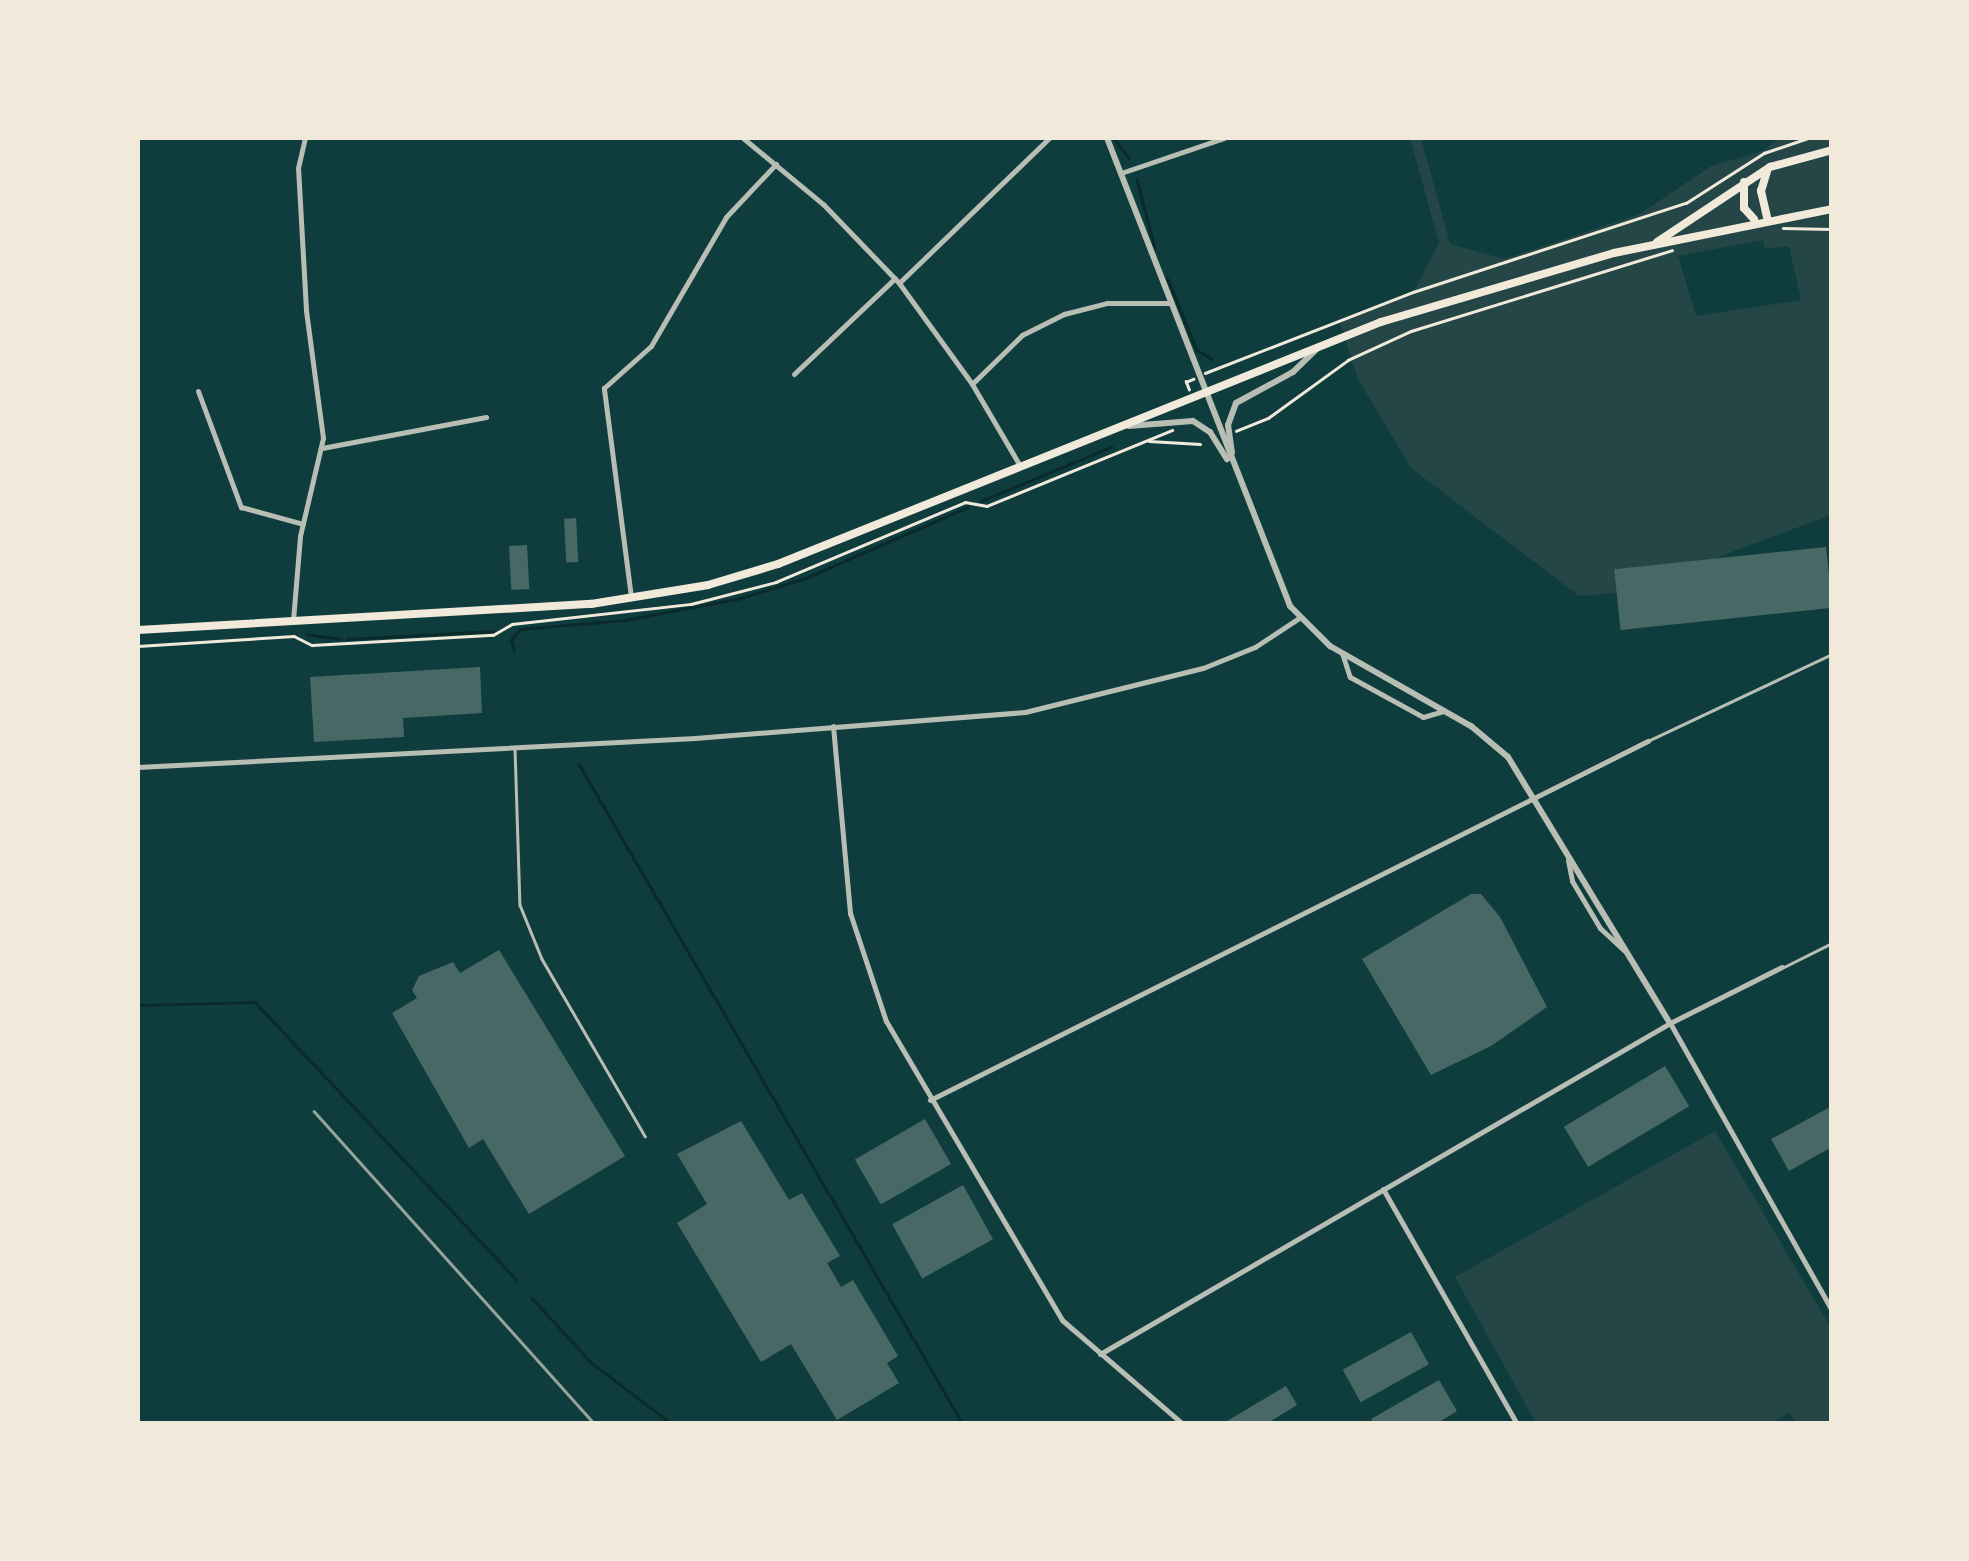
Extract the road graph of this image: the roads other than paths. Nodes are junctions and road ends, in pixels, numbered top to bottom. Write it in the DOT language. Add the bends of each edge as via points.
graph roads {
  1 [pos="304,138"];
  2 [pos="742,138"];
  3 [pos="1049,138"];
  4 [pos="1108,138"];
  5 [pos="1224,138"];
  6 [pos="1832,150"];
  7 [pos="776,164"];
  8 [pos="1770,167"];
  9 [pos="1121,173"];
  10 [pos="1744,182"];
  11 [pos="1832,209"];
  12 [pos="1767,217"];
  13 [pos="1754,219"];
  14 [pos="1657,242"];
  15 [pos="897,281"];
  16 [pos="1170,302"];
  17 [pos="1324,342"];
  18 [pos="794,374"];
  19 [pos="972,384"];
  20 [pos="198,390"];
  21 [pos="1204,390"];
  22 [pos="486,417"];
  23 [pos="1108,428"];
  24 [pos="322,448"];
  25 [pos="1019,464"];
  26 [pos="1234,469"];
  27 [pos="302,524"];
  28 [pos="631,600"];
  29 [pos="1299,618"];
  30 [pos="293,620"];
  31 [pos="138,630"];
  32 [pos="1342,653"];
  33 [pos="1832,654"];
  34 [pos="1444,711"];
  35 [pos="834,726"];
  36 [pos="1648,742"];
  37 [pos="515,746"];
  38 [pos="138,767"];
  39 [pos="1538,799"];
  40 [pos="1565,842"];
  41 [pos="1832,943"];
  42 [pos="1637,962"];
  43 [pos="1782,968"];
  44 [pos="1670,1023"];
  45 [pos="930,1100"];
  46 [pos="645,1136"];
  47 [pos="1383,1189"];
  48 [pos="1832,1310"];
  49 [pos="1100,1354"];
  50 [pos="1184,1424"];
  51 [pos="1518,1424"];
  1 -- 24 [label="street" via="298,168 306,310"];
  2 -- 7 [label="street"];
  3 -- 15 [label="street"];
  4 -- 9 [label="street"];
  5 -- 9 [label="street"];
  6 -- 8 [label="main road"];
  7 -- 15 [label="street"];
  7 -- 28 [label="street" via="726,216 651,346 604,388"];
  8 -- 10 [label="main road"];
  8 -- 12 [label="main road" via="1761,191"];
  9 -- 16 [label="street"];
  10 -- 13 [label="main road" via="1744,208"];
  10 -- 14 [label="main road"];
  11 -- 12 [label="main road"];
  12 -- 13 [label="main road"];
  13 -- 14 [label="main road"];
  14 -- 17 [label="main road"];
  15 -- 18 [label="street"];
  15 -- 19 [label="street"];
  16 -- 19 [label="street" via="1107,303 1064,314 1022,334"];
  16 -- 21 [label="street"];
  17 -- 21 [label="main road"];
  17 -- 26 [label="street" via="1293,372 1236,402 1228,426"];
  19 -- 25 [label="street"];
  20 -- 27 [label="street" via="242,508"];
  21 -- 23 [label="main road"];
  21 -- 26 [label="street"];
  22 -- 24 [label="street"];
  23 -- 25 [label="main road"];
  23 -- 26 [label="street" via="1193,421 1210,432"];
  24 -- 27 [label="street"];
  25 -- 28 [label="main road" via="778,564"];
  26 -- 29 [label="street" via="1281,590"];
  27 -- 30 [label="street"];
  28 -- 30 [label="main road"];
  29 -- 32 [label="street"];
  29 -- 35 [label="street" via="1236,656 1078,703"];
  30 -- 31 [label="main road"];
  32 -- 34 [label="street"];
  32 -- 34 [label="street" via="1350,677 1423,717"];
  33 -- 36 [label="lane"];
  34 -- 39 [label="street" via="1500,748"];
  35 -- 37 [label="street"];
  35 -- 45 [label="street" via="843,873 859,953 886,1022"];
  36 -- 39 [label="street"];
  37 -- 38 [label="street"];
  37 -- 46 [label="lane" via="520,906 542,960"];
  39 -- 40 [label="street"];
  39 -- 45 [label="street"];
  40 -- 42 [label="street"];
  40 -- 42 [label="street" via="1572,881 1600,928"];
  41 -- 43 [label="lane"];
  42 -- 44 [label="street"];
  43 -- 44 [label="street"];
  44 -- 47 [label="street"];
  44 -- 48 [label="street"];
  45 -- 49 [label="street" via="1052,1304"];
  47 -- 49 [label="street"];
  47 -- 51 [label="street"];
  49 -- 50 [label="street"];
}
